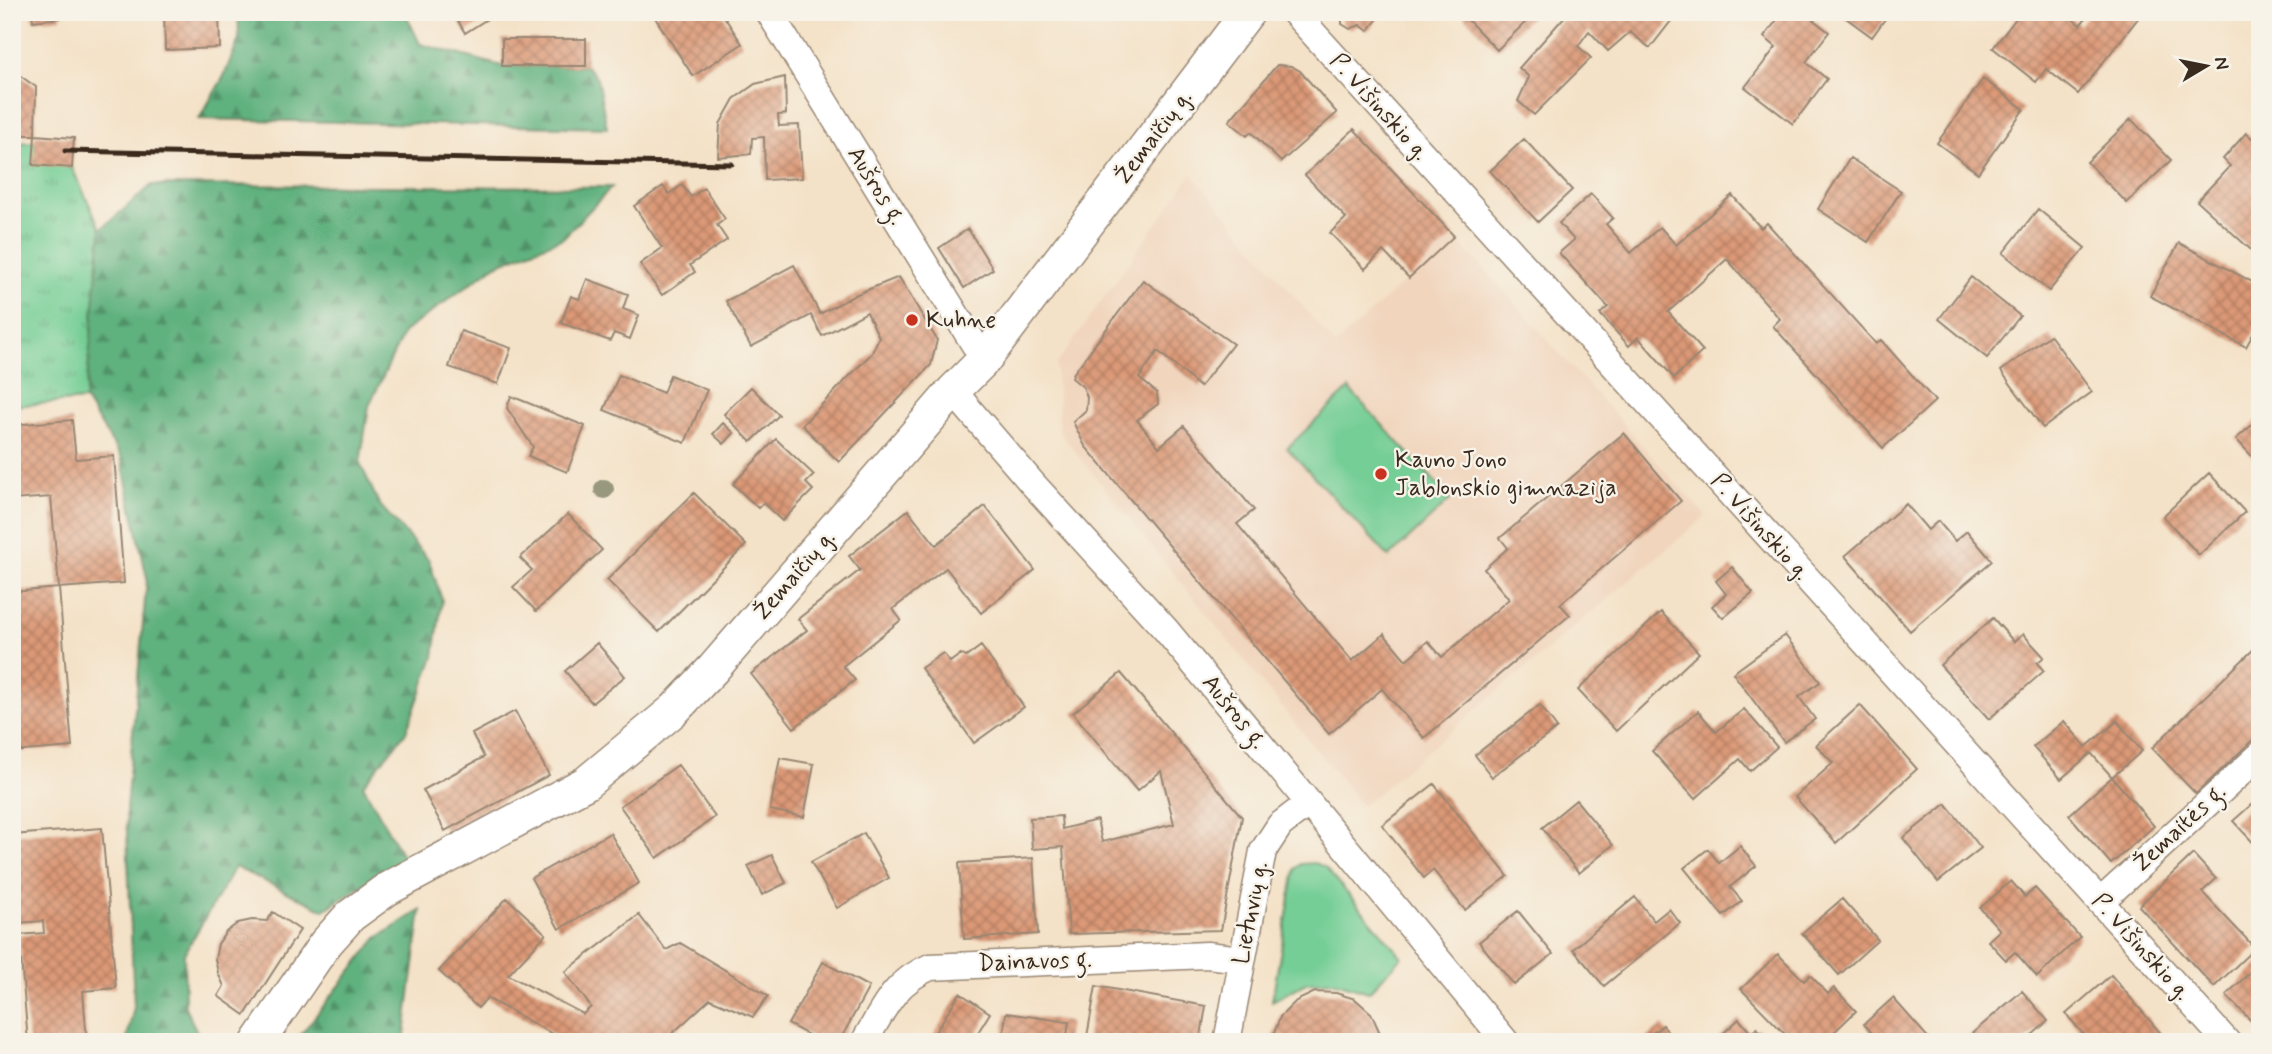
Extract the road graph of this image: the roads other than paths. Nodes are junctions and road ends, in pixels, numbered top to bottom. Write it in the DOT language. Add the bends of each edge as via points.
graph roads {
  1 [pos="769,12"];
  2 [pos="1248,12"];
  3 [pos="1294,12"];
  4 [pos="984,360"];
  5 [pos="953,391"];
  6 [pos="2260,755"];
  7 [pos="1309,803"];
  8 [pos="2100,902"];
  9 [pos="1242,959"];
  10 [pos="258,1042"];
  11 [pos="864,1042"];
  12 [pos="1227,1042"];
  13 [pos="1506,1042"];
  14 [pos="2227,1042"];
  1 -- 4 [label="street, Aušros g."];
  2 -- 4 [label="street, Žemaičių g."];
  3 -- 8 [label="street, P. Višinskio g."];
  4 -- 5 [label="street, Žemaičių g."];
  5 -- 7 [label="street, Aušros g." via="1166,630"];
  5 -- 10 [label="street, Žemaičių g." via="674,710 586,783 387,889 350,916 325,944"];
  6 -- 8 [label="street, Žemaitės g."];
  7 -- 9 [label="street, Lietuvių g." via="1280,825 1263,850"];
  7 -- 13 [label="street, Aušros g."];
  8 -- 14 [label="street, P. Višinskio g."];
  9 -- 11 [label="street, Dainavos g." via="1207,955 930,967 913,974 897,989"];
  9 -- 12 [label="street, Lietuvių g."];
}
